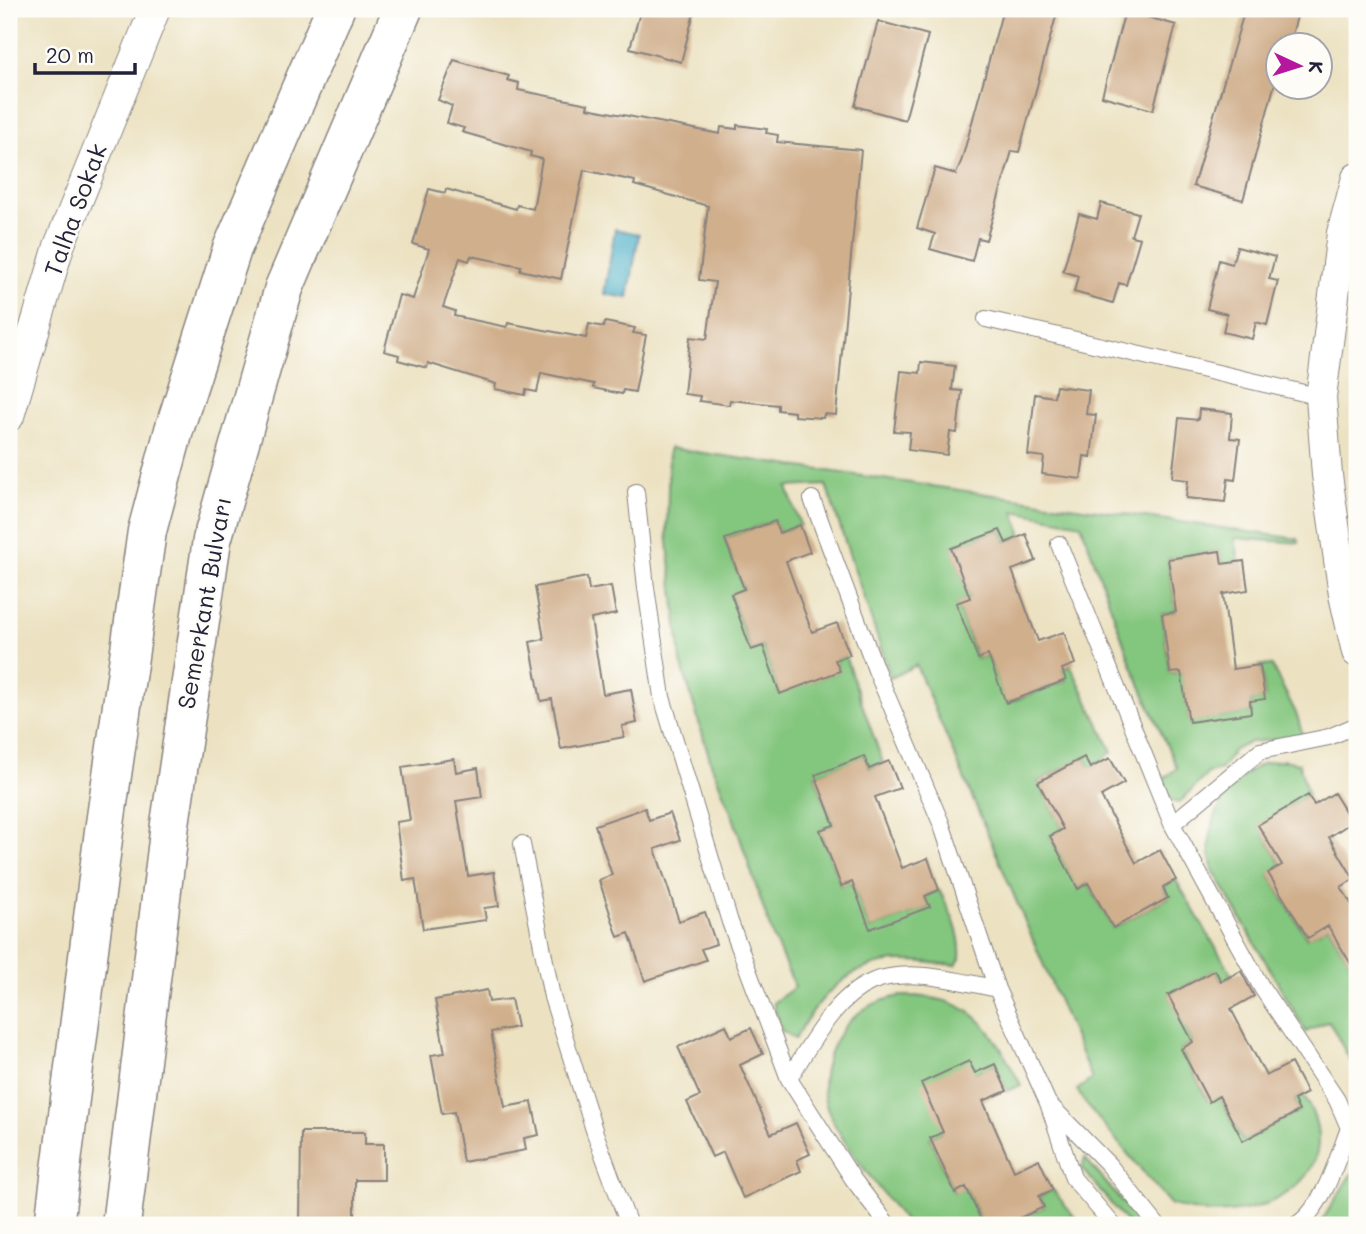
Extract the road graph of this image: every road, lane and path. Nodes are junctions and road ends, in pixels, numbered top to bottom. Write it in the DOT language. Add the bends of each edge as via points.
graph roads {
  1 [pos="155,9"];
  2 [pos="335,9"];
  3 [pos="404,9"];
  4 [pos="1357,178"];
  5 [pos="986,319"];
  6 [pos="1321,397"];
  7 [pos="9,416"];
  8 [pos="636,492"];
  9 [pos="812,499"];
  10 [pos="1059,544"];
  11 [pos="1357,653"];
  12 [pos="1357,725"];
  13 [pos="1172,824"];
  14 [pos="522,844"];
  15 [pos="997,989"];
  16 [pos="789,1079"];
  17 [pos="1048,1103"];
  18 [pos="1353,1131"];
  19 [pos="54,1225"];
  20 [pos="121,1225"];
  21 [pos="629,1225"];
  22 [pos="888,1225"];
  23 [pos="1113,1225"];
  24 [pos="1157,1225"];
  25 [pos="1296,1225"];
  1 -- 7 [label="street, Talha Sokak" via="60,246"];
  2 -- 19 [label="main road" via="232,250 147,531 103,831"];
  3 -- 20 [label="main road, Semerkant Bulvarı" via="284,288 212,540 172,810"];
  4 -- 6 [label="street" via="1342,233"];
  5 -- 6 [label="lane"];
  6 -- 11 [label="street" via="1331,502"];
  8 -- 16 [label="lane" via="662,697 730,922"];
  9 -- 15 [label="lane" via="876,670 941,823"];
  10 -- 13 [label="lane"];
  12 -- 13 [label="lane" via="1329,737 1260,751"];
  13 -- 18 [label="lane" via="1262,988"];
  14 -- 21 [label="lane" via="552,997"];
  15 -- 16 [label="lane" via="932,974 893,974 862,986 834,1007"];
  15 -- 17 [label="lane"];
  16 -- 22 [label="lane"];
  17 -- 23 [label="lane" via="1073,1178"];
  17 -- 24 [label="lane" via="1109,1166"];
  18 -- 25 [label="lane" via="1306,1219"];
}
